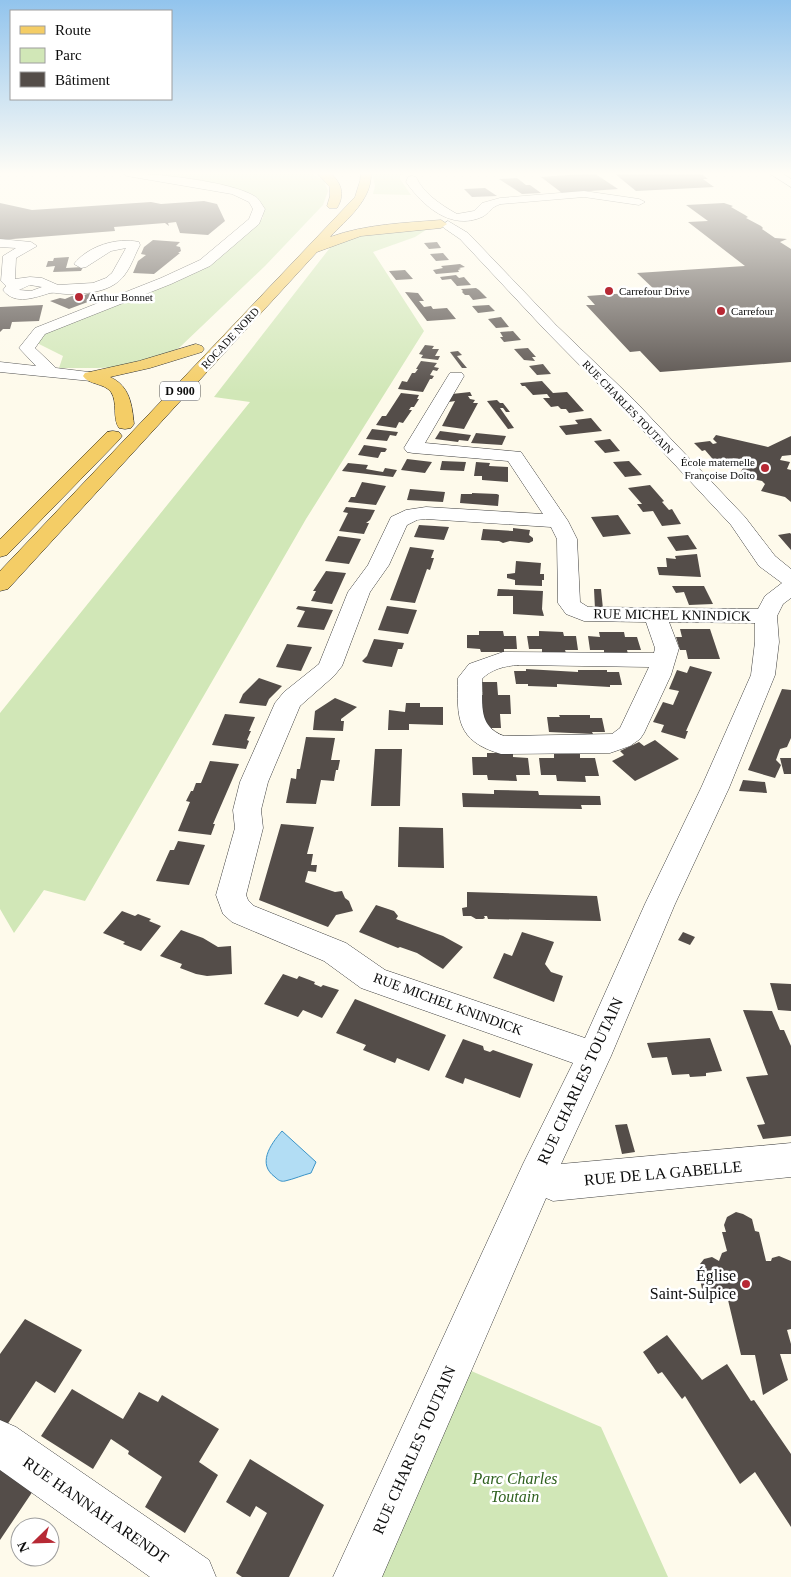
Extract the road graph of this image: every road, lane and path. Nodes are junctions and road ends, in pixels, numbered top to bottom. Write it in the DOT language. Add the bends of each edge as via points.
graph roads {
  1 [pos="30,247"];
  2 [pos="110,247"];
  3 [pos="133,247"];
  4 [pos="224,247"];
  5 [pos="316,247"];
  6 [pos="320,247"];
  7 [pos="474,247"];
  8 [pos="311,252"];
  9 [pos="81,264"];
  10 [pos="8,290"];
  11 [pos="0,367"];
  12 [pos="51,372"];
  13 [pos="91,376"];
  14 [pos="170,376"];
  15 [pos="456,376"];
  16 [pos="138,411"];
  17 [pos="125,424"];
  18 [pos="558,522"];
  19 [pos="0,551"];
  20 [pos="791,580"];
  21 [pos="0,584"];
  22 [pos="791,587"];
  23 [pos="655,615"];
  24 [pos="766,616"];
  25 [pos="662,660"];
  26 [pos="594,1056"];
  27 [pos="791,1160"];
  28 [pos="536,1177"];
  29 [pos="0,1443"];
  30 [pos="192,1577"];
  31 [pos="357,1577"];
  1 -- 10 [label="street" via="10,256"];
  2 -- 9 [label="street"];
  3 -- 10 [label="street" via="112,281 102,285 76,290 50,288 47,283 37,281"];
  4 -- 12 [label="street" via="204,264 40,331 27,348"];
  5 -- 8 [label="main road, ROCADE NORD / D 900"];
  6 -- 8 [label="main road"];
  7 -- 20 [label="street, RUE CHARLES TOUTAIN" via="738,521 767,561"];
  8 -- 21 [label="main road, ROCADE NORD / D 900"];
  11 -- 12 [label="street"];
  12 -- 13 [label="street"];
  13 -- 14 [label="main road, ROCADE NORD / D 900" via="156,363 199,345"];
  13 -- 17 [label="main road" via="118,390"];
  15 -- 18 [label="street" via="413,448 514,456"];
  16 -- 17 [label="main road"];
  17 -- 19 [label="main road"];
  18 -- 23 [label="street, RUE MICHEL KNINDICK" via="567,538 569,603 574,609 584,614"];
  18 -- 26 [label="street, RUE MICHEL KNINDICK" via="426,513 398,521 378,565 359,592 330,666 288,703 254,782 248,810 249,828 231,895 234,906 243,914 335,952 373,979"];
  22 -- 24 [label="street" via="773,601"];
  23 -- 24 [label="street, RUE MICHEL KNINDICK"];
  23 -- 25 [label="street" via="667,648"];
  24 -- 26 [label="street, RUE CHARLES TOUTAIN" via="763,676"];
  25 -- 25 [label="street" via="659,675 631,733 610,744 501,745 478,733 471,723 470,678 478,669 503,659"];
  26 -- 28 [label="street, RUE CHARLES TOUTAIN"];
  27 -- 28 [label="street, RUE DE LA GABELLE" via="553,1183"];
  28 -- 31 [label="street, RUE CHARLES TOUTAIN"];
  29 -- 30 [label="street, RUE HANNAH ARENDT"];
}
